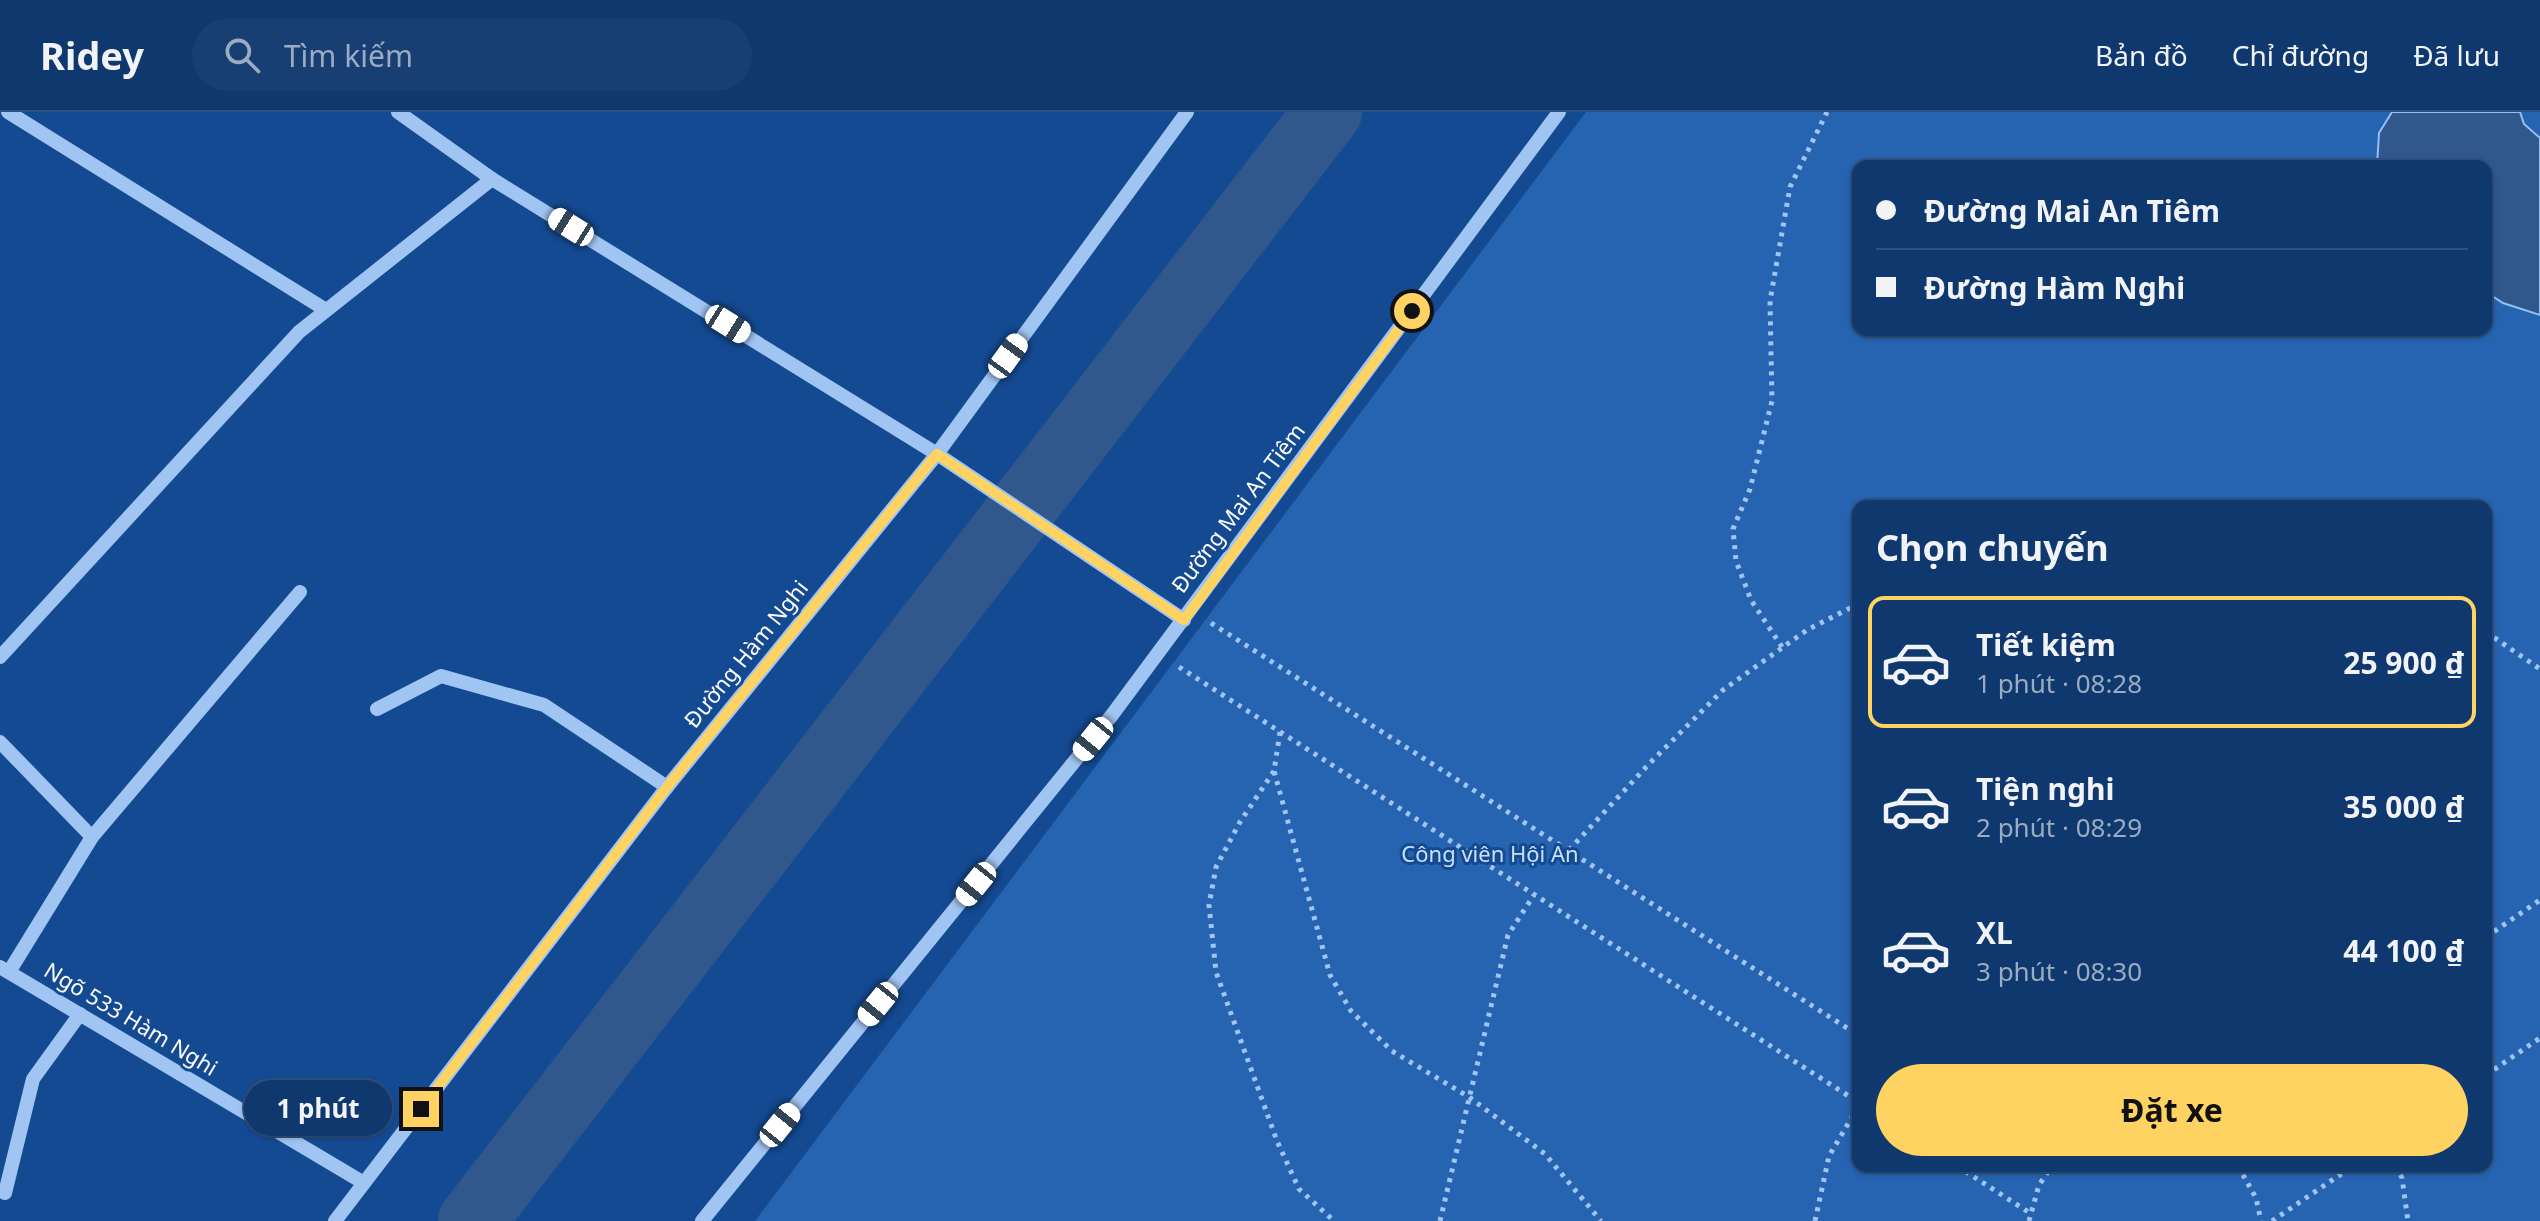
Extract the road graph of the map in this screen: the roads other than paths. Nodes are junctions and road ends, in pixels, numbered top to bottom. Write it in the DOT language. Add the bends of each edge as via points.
graph roads {
  1 [pos="8,112"];
  2 [pos="398,112"];
  3 [pos="1187,112"];
  4 [pos="1559,112"];
  5 [pos="492,179"];
  6 [pos="326,310"];
  7 [pos="937,454"];
  8 [pos="300,592"];
  9 [pos="1187,615"];
  10 [pos="0,657"];
  11 [pos="377,709"];
  12 [pos="0,742"];
  13 [pos="667,787"];
  14 [pos="92,837"];
  15 [pos="5,969"];
  16 [pos="80,1014"];
  17 [pos="364,1183"];
  18 [pos="5,1193"];
  19 [pos="335,1221"];
  20 [pos="702,1221"];
  1 -- 6 [label="street"];
  2 -- 5 [label="street"];
  3 -- 7 [label="street, Đường Hàm Nghi"];
  4 -- 9 [label="street, Đường Mai An Tiêm"];
  5 -- 6 [label="street"];
  5 -- 7 [label="street"];
  6 -- 10 [label="street" via="299,332"];
  7 -- 9 [label="street" via="1129,583"];
  7 -- 13 [label="street, Đường Hàm Nghi"];
  8 -- 14 [label="street"];
  9 -- 20 [label="street, Đường Mai An Tiêm"];
  11 -- 13 [label="street" via="441,676 544,705"];
  12 -- 14 [label="street"];
  13 -- 17 [label="street, Đường Hàm Nghi"];
  14 -- 15 [label="street"];
  15 -- 16 [label="street, Ngõ 533 Hàm Nghi"];
  16 -- 17 [label="street, Ngõ 533 Hàm Nghi"];
  16 -- 18 [label="street" via="33,1079"];
  17 -- 19 [label="street, Đường Hàm Nghi"];
}
